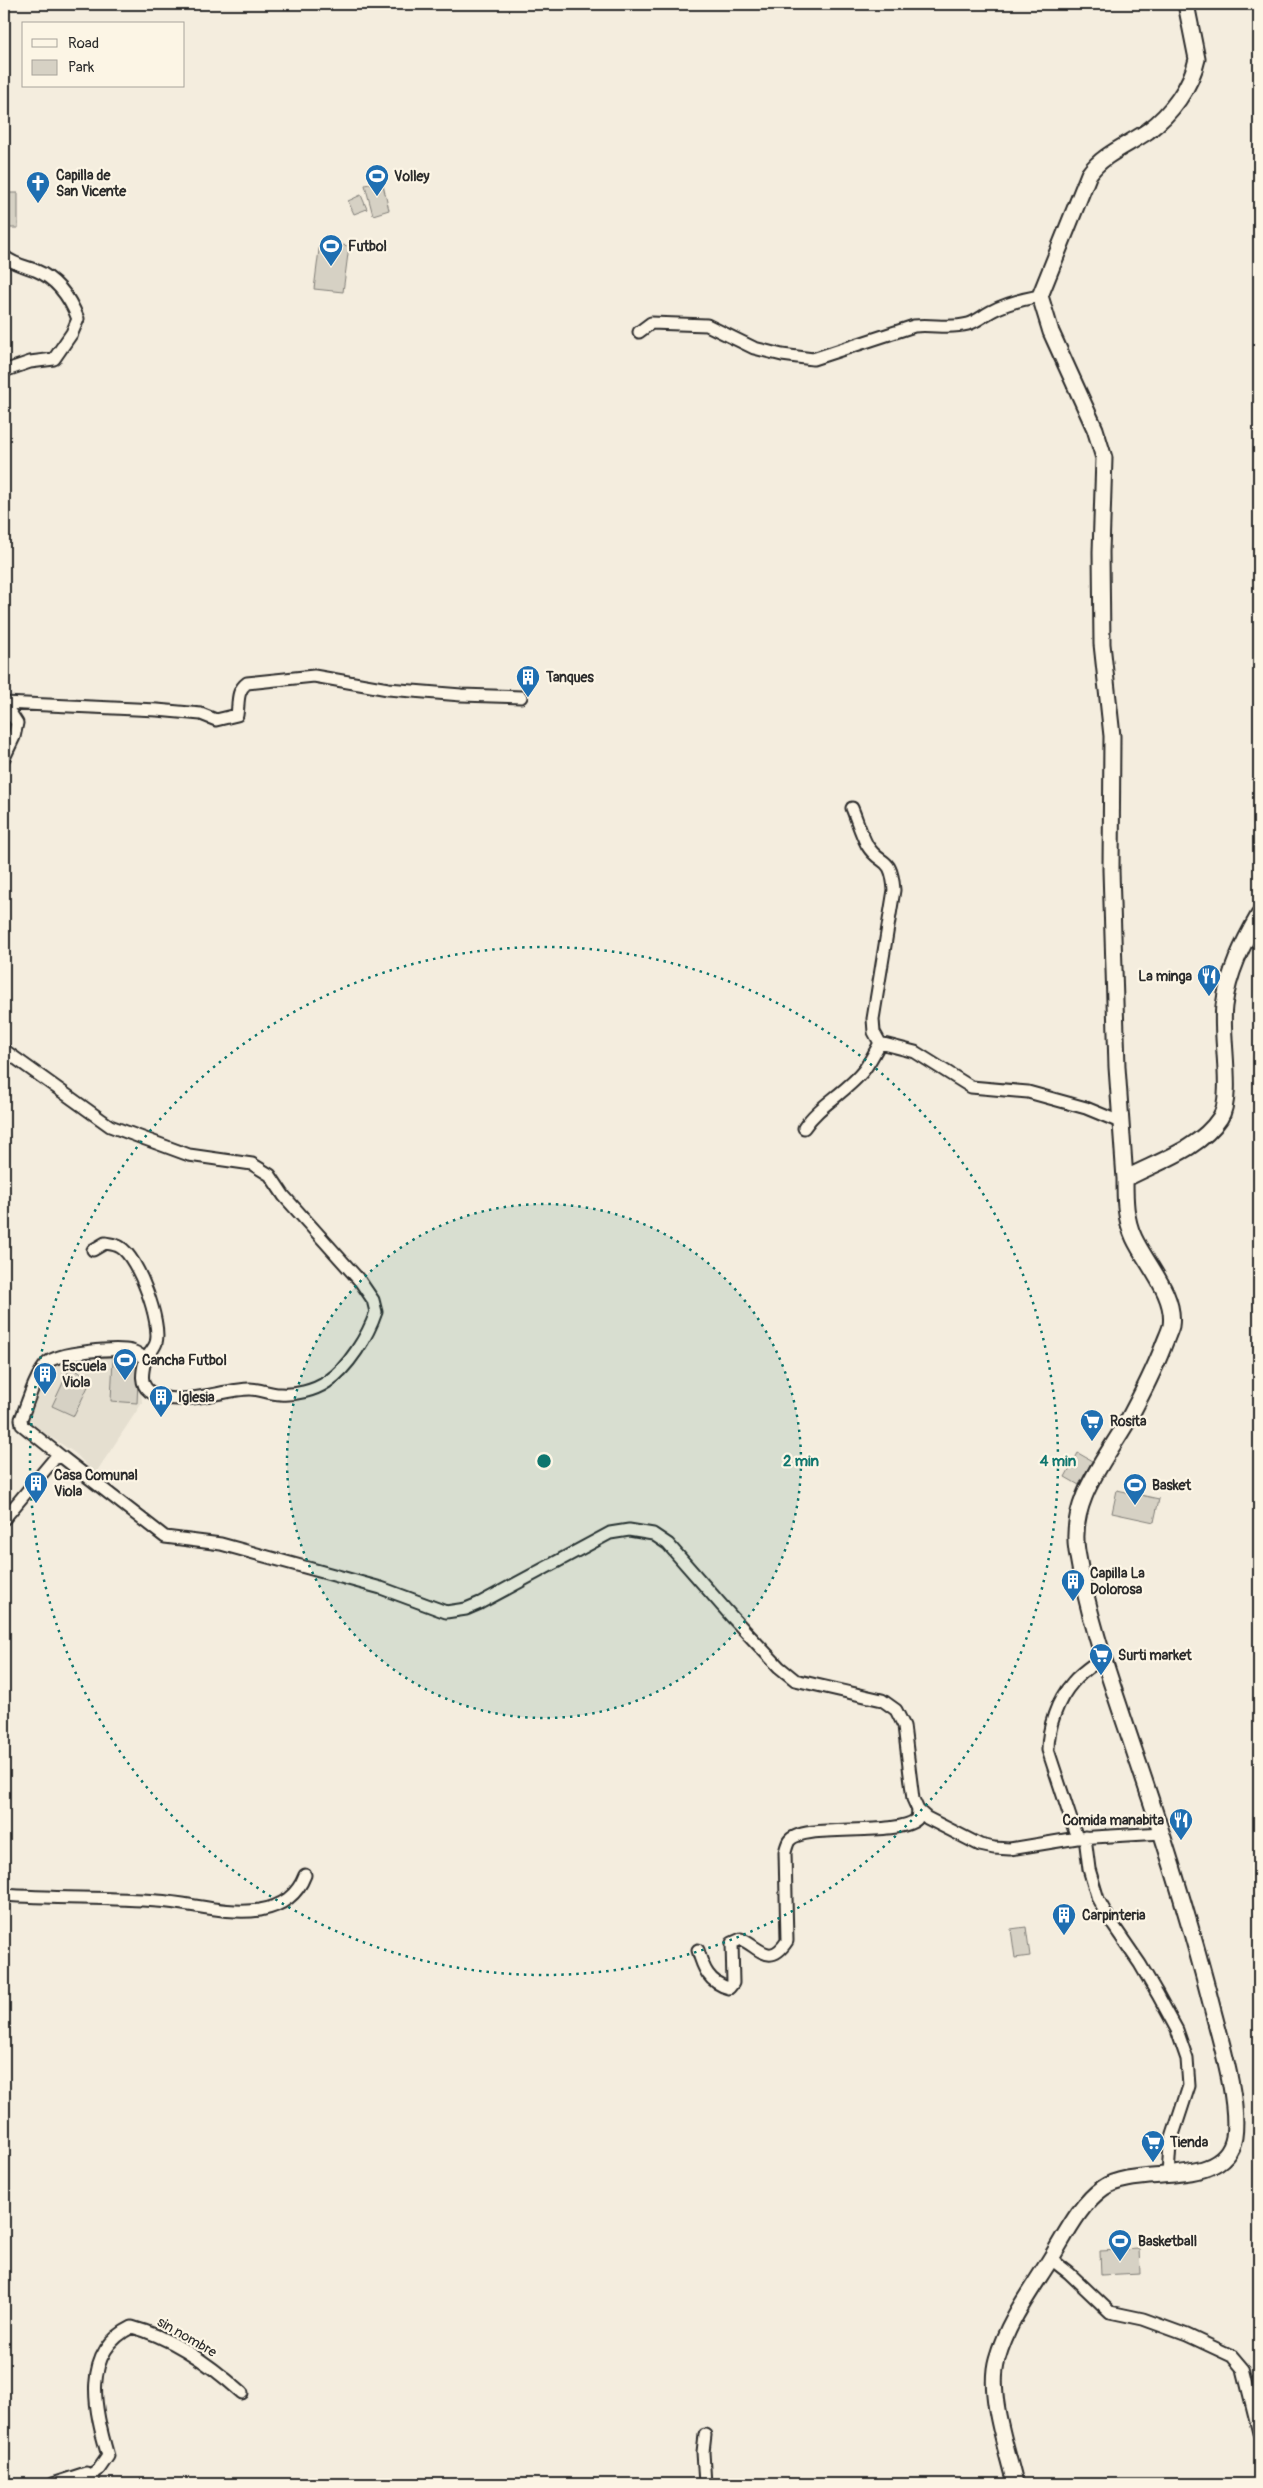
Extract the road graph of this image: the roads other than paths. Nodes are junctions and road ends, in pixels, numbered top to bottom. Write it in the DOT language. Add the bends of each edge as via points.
graph roads {
  1 [pos="1186,4"];
  2 [pos="4,256"];
  3 [pos="1040,296"];
  4 [pos="639,332"];
  5 [pos="4,371"];
  6 [pos="521,697"];
  7 [pos="4,703"];
  8 [pos="4,758"];
  9 [pos="852,808"];
  10 [pos="1258,919"];
  11 [pos="880,1043"];
  12 [pos="4,1050"];
  13 [pos="1120,1122"];
  14 [pos="804,1128"];
  15 [pos="1125,1179"];
  16 [pos="93,1250"];
  17 [pos="145,1360"];
  18 [pos="62,1457"];
  19 [pos="4,1519"];
  20 [pos="1103,1656"];
  21 [pos="918,1810"];
  22 [pos="1162,1833"];
  23 [pos="1081,1838"];
  24 [pos="305,1875"];
  25 [pos="4,1895"];
  26 [pos="698,1950"];
  27 [pos="1168,2175"];
  28 [pos="1050,2259"];
  29 [pos="242,2393"];
  30 [pos="1259,2433"];
  31 [pos="705,2435"];
  32 [pos="91,2480"];
  33 [pos="52,2484"];
  34 [pos="705,2484"];
  35 [pos="1015,2484"];
  1 -- 3 [label="street" via="1196,67 1180,97 1165,116 1148,131 1096,164 1089,174"];
  2 -- 5 [label="street" via="58,285 78,319 54,359 23,363"];
  3 -- 4 [label="street" via="992,310 970,324 914,326 812,359 754,348 707,325 651,324"];
  3 -- 13 [label="street" via="1051,332 1095,429 1104,458 1102,634 1112,736 1111,870"];
  6 -- 7 [label="street" via="388,689 314,676 247,683 238,693 237,715 216,720 201,714 157,710"];
  7 -- 8 [label="street" via="17,723"];
  9 -- 11 [label="street" via="868,846 888,862 893,873 894,890 873,1019 874,1032"];
  10 -- 15 [label="street" via="1227,986 1223,1049 1227,1095 1220,1119 1204,1136"];
  11 -- 13 [label="street" via="915,1052 971,1087 1028,1092 1086,1108"];
  11 -- 14 [label="street" via="864,1070"];
  12 -- 17 [label="street" via="110,1126 189,1155 252,1164 270,1175 284,1196 360,1280 376,1312 346,1365 326,1383 302,1393 280,1394 250,1389 182,1399 161,1396 150,1393 145,1387 142,1380"];
  13 -- 15 [label="street"];
  15 -- 20 [label="street" via="1125,1206 1132,1235 1167,1298 1171,1315 1157,1362 1127,1422 1093,1476 1076,1521 1077,1550"];
  16 -- 17 [label="street" via="105,1243 122,1247 139,1270 156,1330 156,1343"];
  17 -- 18 [label="street" via="140,1354 122,1350 70,1352 47,1363 21,1419 22,1425"];
  18 -- 19 [label="street" via="55,1458 41,1471"];
  18 -- 21 [label="street" via="165,1537 221,1544 381,1588 446,1612 480,1603 610,1533 629,1530 653,1534 668,1544 732,1617 795,1680 882,1700 896,1710 904,1726 910,1787"];
  20 -- 22 [label="street"];
  20 -- 23 [label="street" via="1072,1682 1052,1719 1048,1737 1048,1750"];
  21 -- 23 [label="street" via="955,1833 994,1848 1010,1849"];
  21 -- 26 [label="street" via="917,1819 908,1824 864,1830 825,1830 789,1840 785,1852 787,1941 780,1952 771,1955 736,1939 732,1943 733,1982 729,1988 712,1980"];
  22 -- 23 [label="street"];
  22 -- 27 [label="street" via="1225,2057 1233,2105 1234,2136 1224,2157 1216,2163"];
  23 -- 27 [label="street" via="1098,1899 1158,1995 1177,2030 1187,2058 1188,2086 1170,2144"];
  24 -- 25 [label="street" via="300,1888 291,1897 260,1910 232,1911 157,1901"];
  27 -- 28 [label="street" via="1123,2179 1105,2186 1090,2200"];
  28 -- 30 [label="street" via="1110,2312 1152,2322 1232,2356 1244,2369"];
  28 -- 35 [label="street" via="1016,2313 996,2361 995,2391"];
  29 -- 32 [label="street, sin nombre" via="225,2378 154,2333 132,2327 118,2333 106,2348 95,2380 96,2417 108,2456"];
  31 -- 34 [label="street"];
  32 -- 33 [label="street" via="76,2475"];
}
